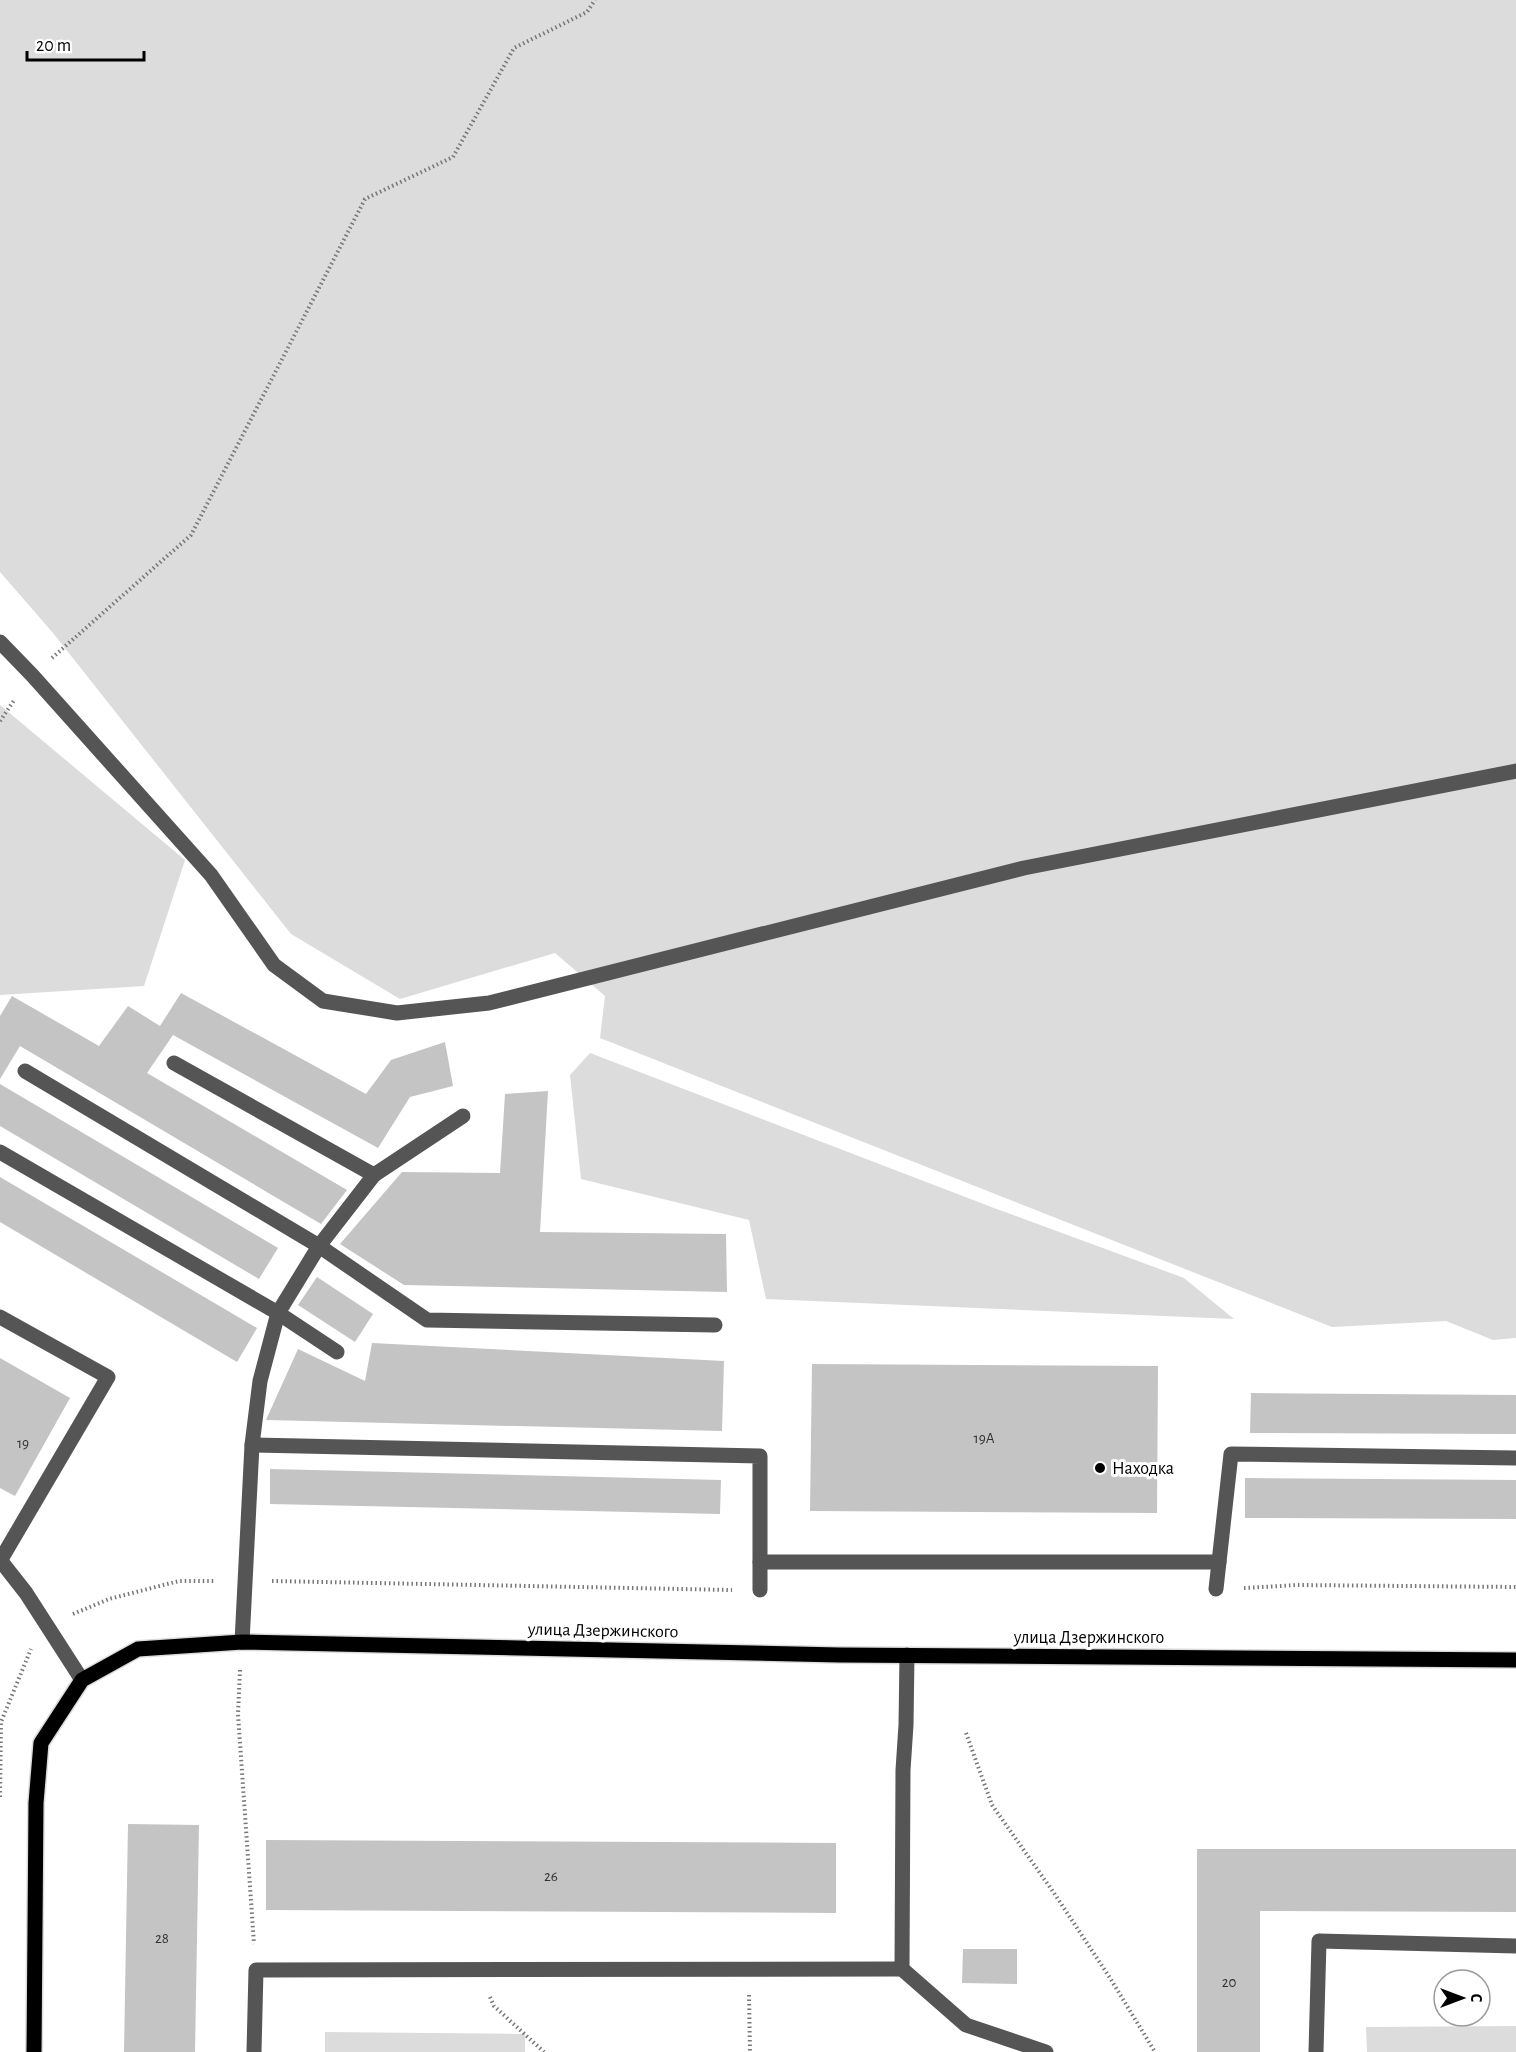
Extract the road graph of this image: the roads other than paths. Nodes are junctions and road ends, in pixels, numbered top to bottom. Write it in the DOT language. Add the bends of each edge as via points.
graph roads {
  1 [pos="0,642"];
  2 [pos="1516,771"];
  3 [pos="174,1063"];
  4 [pos="25,1071"];
  5 [pos="463,1116"];
  6 [pos="0,1152"];
  7 [pos="374,1175"];
  8 [pos="319,1246"];
  9 [pos="278,1313"];
  10 [pos="0,1317"];
  11 [pos="715,1325"];
  12 [pos="337,1352"];
  13 [pos="252,1445"];
  14 [pos="1516,1458"];
  15 [pos="0,1560"];
  16 [pos="760,1562"];
  17 [pos="1220,1562"];
  18 [pos="1216,1589"];
  19 [pos="760,1590"];
  20 [pos="242,1642"];
  21 [pos="907,1655"];
  22 [pos="1516,1660"];
  23 [pos="82,1680"];
  24 [pos="1516,1946"];
  25 [pos="902,1969"];
  26 [pos="34,2052"];
  27 [pos="254,2052"];
  28 [pos="1046,2052"];
  29 [pos="1316,2052"];
  1 -- 2 [label="street" via="211,875 274,965 323,1001 397,1013 489,1003 1024,868"];
  3 -- 7 [label="street"];
  4 -- 8 [label="street"];
  5 -- 7 [label="street"];
  6 -- 9 [label="street"];
  7 -- 8 [label="street"];
  8 -- 9 [label="street"];
  8 -- 11 [label="street" via="426,1320"];
  9 -- 12 [label="street"];
  9 -- 13 [label="street" via="260,1381"];
  10 -- 15 [label="street" via="108,1377"];
  13 -- 16 [label="street" via="760,1456"];
  13 -- 20 [label="street"];
  14 -- 17 [label="street" via="1231,1454"];
  15 -- 23 [label="street"];
  16 -- 17 [label="street"];
  16 -- 19 [label="street"];
  17 -- 18 [label="street"];
  20 -- 21 [label="main road, улица Дзержинского"];
  20 -- 23 [label="main road, улица Дзержинского" via="138,1649"];
  21 -- 22 [label="main road, улица Дзержинского"];
  21 -- 25 [label="street"];
  23 -- 26 [label="main road, улица Дзержинского" via="41,1743 36,1803"];
  24 -- 29 [label="street" via="1319,1941"];
  25 -- 27 [label="street" via="256,1970"];
  25 -- 28 [label="street" via="966,2025"];
}
